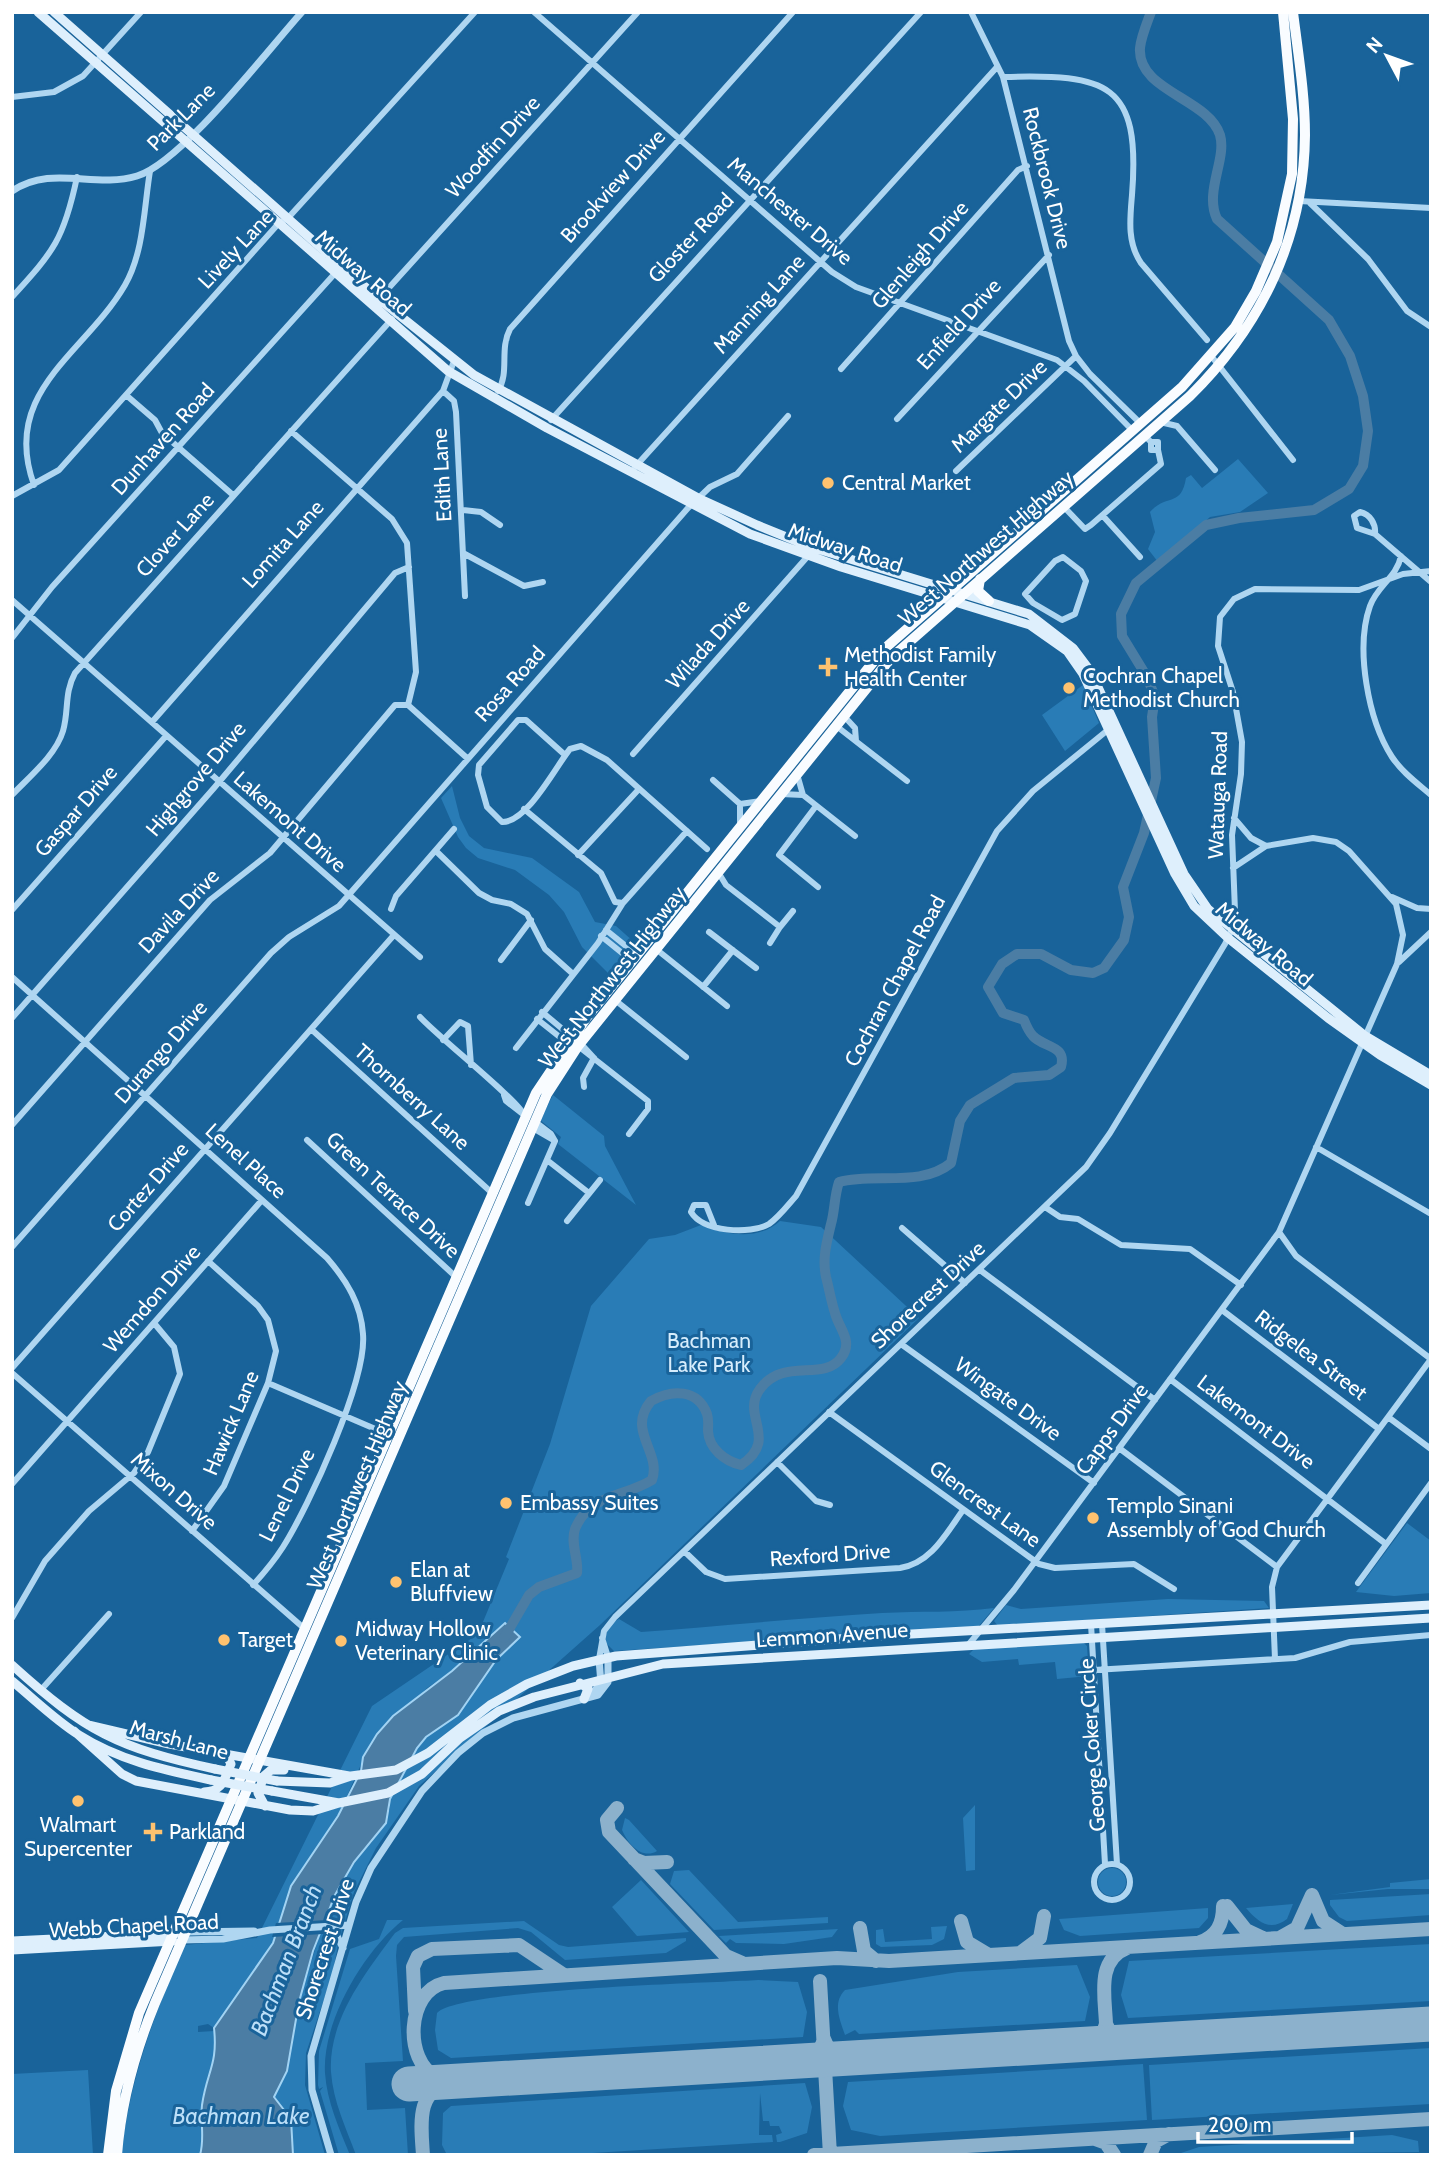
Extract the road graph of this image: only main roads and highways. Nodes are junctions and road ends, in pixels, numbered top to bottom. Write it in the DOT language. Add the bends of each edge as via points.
graph roads {
  1 [pos="38,12"];
  2 [pos="54,12"];
  3 [pos="1283,12"];
  4 [pos="1293,12"];
  5 [pos="1291,47"];
  6 [pos="100,58"];
  7 [pos="1299,201"];
  8 [pos="394,317"];
  9 [pos="1136,426"];
  10 [pos="1147,439"];
  11 [pos="635,468"];
  12 [pos="809,551"];
  13 [pos="867,564"];
  14 [pos="864,575"];
  15 [pos="981,578"];
  16 [pos="946,593"];
  17 [pos="958,597"];
  18 [pos="989,601"];
  19 [pos="1040,626"];
  20 [pos="864,671"];
  21 [pos="852,704"];
  22 [pos="831,722"];
  23 [pos="1112,727"];
  24 [pos="1230,934"];
  25 [pos="639,961"];
  26 [pos="1362,1039"];
  27 [pos="573,1043"];
  28 [pos="1431,1075"];
  29 [pos="1431,1085"];
  30 [pos="460,1279"];
  31 [pos="411,1378"];
  32 [pos="421,1383"];
  33 [pos="399,1406"];
  34 [pos="397,1440"];
  35 [pos="348,1523"];
  36 [pos="359,1528"];
  37 [pos="1431,1605"];
  38 [pos="1431,1618"];
  39 [pos="876,1636"];
  40 [pos="877,1649"];
  41 [pos="12,1665"];
  42 [pos="12,1681"];
  43 [pos="580,1684"];
  44 [pos="278,1688"];
  45 [pos="289,1692"];
  46 [pos="37,1695"];
  47 [pos="584,1699"];
  48 [pos="88,1725"];
  49 [pos="74,1731"];
  50 [pos="219,1752"];
  51 [pos="248,1758"];
  52 [pos="260,1760"];
  53 [pos="296,1768"];
  54 [pos="352,1776"];
  55 [pos="278,1781"];
  56 [pos="272,1791"];
  57 [pos="189,1792"];
  58 [pos="229,1800"];
  59 [pos="241,1802"];
  60 [pos="340,1803"];
  61 [pos="265,1806"];
  62 [pos="178,1937"];
  63 [pos="12,1941"];
  64 [pos="97,1941"];
  65 [pos="12,1950"];
  66 [pos="129,2057"];
  67 [pos="108,2155"];
  68 [pos="117,2155"];
  1 -- 6 [label="main road, Midway Road"];
  2 -- 6 [label="main road, Midway Road"];
  3 -- 5 [label="main road, West Northwest Highway"];
  4 -- 5 [label="main road, West Northwest Highway"];
  5 -- 7 [label="main road, West Northwest Highway" via="1305,132"];
  6 -- 8 [label="main road, Midway Road"];
  7 -- 9 [label="main road, West Northwest Highway" via="1235,327 1182,387"];
  7 -- 10 [label="main road, West Northwest Highway" via="1281,263 1261,307 1219,366"];
  8 -- 11 [label="main road, Midway Road" via="454,361"];
  8 -- 11 [label="main road, Midway Road" via="448,371 547,428"];
  9 -- 10 [label="main road"];
  9 -- 16 [label="main road, West Northwest Highway"];
  10 -- 15 [label="main road, West Northwest Highway"];
  11 -- 12 [label="main road, Midway Road" via="694,501"];
  12 -- 13 [label="main road, Midway Road"];
  12 -- 14 [label="main road, Midway Road"];
  13 -- 14 [label="main road"];
  13 -- 16 [label="main road, Midway Road"];
  14 -- 16 [label="main road, Midway Road"];
  15 -- 17 [label="main road, West Northwest Highway"];
  15 -- 18 [label="main road" via="978,591"];
  16 -- 17 [label="main road, Midway Road"];
  16 -- 20 [label="main road, West Northwest Highway"];
  17 -- 18 [label="main road, Midway Road"];
  17 -- 19 [label="main road, Midway Road"];
  17 -- 21 [label="main road, West Northwest Highway" via="891,658"];
  18 -- 19 [label="main road, Midway Road"];
  19 -- 23 [label="main road, Midway Road" via="1075,661"];
  20 -- 21 [label="main road" via="866,676"];
  20 -- 22 [label="main road, West Northwest Highway"];
  21 -- 22 [label="main road, West Northwest Highway"];
  22 -- 25 [label="main road, West Northwest Highway" via="740,826"];
  22 -- 25 [label="main road, West Northwest Highway" via="781,794 656,949"];
  23 -- 24 [label="main road, Midway Road" via="1139,773 1193,889"];
  23 -- 24 [label="main road, Midway Road" via="1185,893 1201,914"];
  24 -- 26 [label="main road, Midway Road"];
  25 -- 27 [label="main road, West Northwest Highway"];
  25 -- 27 [label="main road, West Northwest Highway" via="615,1000"];
  26 -- 28 [label="main road"];
  26 -- 29 [label="main road"];
  27 -- 30 [label="main road, West Northwest Highway" via="529,1118"];
  30 -- 31 [label="main road, West Northwest Highway"];
  30 -- 32 [label="main road, West Northwest Highway"];
  31 -- 32 [label="main road"];
  31 -- 33 [label="main road, West Northwest Highway"];
  32 -- 34 [label="main road, West Northwest Highway"];
  33 -- 34 [label="main road"];
  33 -- 35 [label="main road, West Northwest Highway"];
  34 -- 36 [label="main road, West Northwest Highway"];
  35 -- 36 [label="main road"];
  35 -- 44 [label="main road, West Northwest Highway"];
  36 -- 45 [label="main road, West Northwest Highway"];
  37 -- 39 [label="main road, Lemmon Avenue"];
  38 -- 40 [label="main road, Lemmon Avenue"];
  39 -- 40 [label="main road"];
  39 -- 54 [label="main road, Lemmon Avenue" via="651,1650 604,1658 552,1674 507,1695 418,1759 386,1772"];
  40 -- 43 [label="main road, Lemmon Avenue" via="674,1662"];
  41 -- 46 [label="main road, Marsh Lane"];
  42 -- 46 [label="main road, Marsh Lane"];
  43 -- 47 [label="main road" via="588,1689"];
  43 -- 60 [label="main road, Lemmon Avenue" via="494,1714 402,1786"];
  44 -- 45 [label="main road"];
  44 -- 51 [label="main road, West Northwest Highway"];
  45 -- 52 [label="main road, West Northwest Highway"];
  46 -- 48 [label="main road, Marsh Lane"];
  46 -- 49 [label="main road, Marsh Lane"];
  48 -- 50 [label="main road"];
  48 -- 55 [label="main road, Marsh Lane, bridge" via="114,1742 149,1755"];
  49 -- 56 [label="main road, Marsh Lane, bridge" via="127,1759"];
  49 -- 57 [label="main road" via="129,1778"];
  50 -- 51 [label="main road"];
  50 -- 57 [label="main road" via="231,1764 222,1785 215,1791"];
  51 -- 52 [label="main road"];
  51 -- 58 [label="main road, West Northwest Highway"];
  52 -- 53 [label="main road"];
  52 -- 59 [label="main road, West Northwest Highway"];
  53 -- 54 [label="main road"];
  53 -- 61 [label="main road" via="266,1774 258,1793"];
  54 -- 55 [label="main road, Lemmon Avenue" via="312,1784"];
  56 -- 60 [label="main road, Lemmon Avenue"];
  57 -- 58 [label="main road"];
  58 -- 59 [label="main road"];
  58 -- 62 [label="main road, West Northwest Highway"];
  59 -- 61 [label="main road"];
  59 -- 62 [label="main road, West Northwest Highway"];
  60 -- 61 [label="main road" via="313,1811"];
  62 -- 64 [label="main road, Webb Chapel Road"];
  62 -- 66 [label="main road, West Northwest Highway" via="136,2020"];
  63 -- 64 [label="main road, Webb Chapel Road"];
  64 -- 65 [label="main road, Webb Chapel Road"];
  66 -- 67 [label="main road, West Northwest Highway" via="113,2107"];
  66 -- 68 [label="main road, West Northwest Highway"];
}
